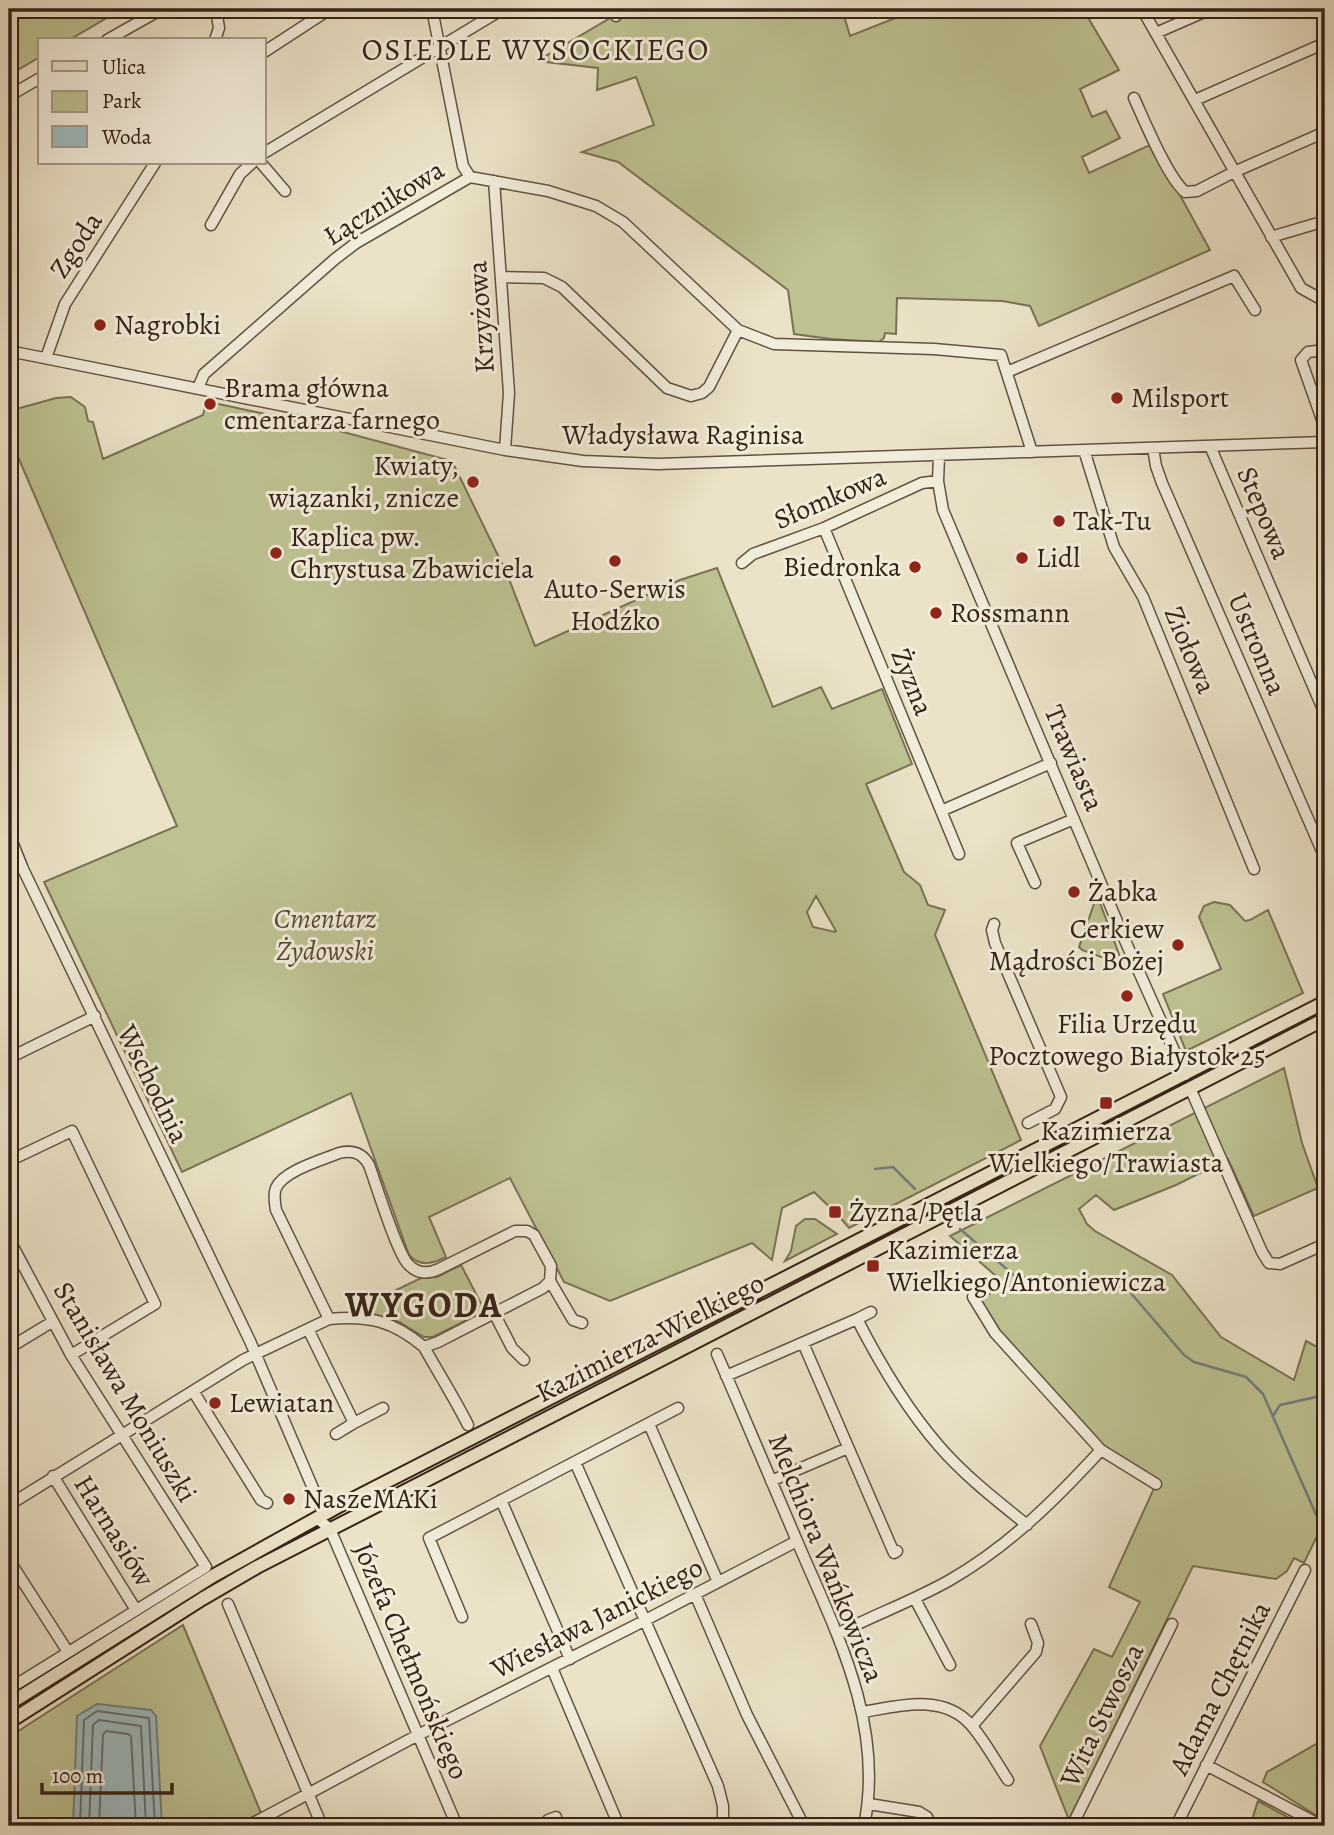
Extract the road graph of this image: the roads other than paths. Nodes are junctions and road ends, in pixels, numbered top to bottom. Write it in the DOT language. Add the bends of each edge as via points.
graph roads {
  1 [pos="162,9"];
  2 [pos="216,9"];
  3 [pos="330,9"];
  4 [pos="432,9"];
  5 [pos="503,9"];
  6 [pos="1142,9"];
  7 [pos="1211,9"];
  8 [pos="1156,33"];
  9 [pos="111,38"];
  10 [pos="216,38"];
  11 [pos="1325,43"];
  12 [pos="438,48"];
  13 [pos="266,51"];
  14 [pos="38,79"];
  15 [pos="9,96"];
  16 [pos="1133,98"];
  17 [pos="1195,100"];
  18 [pos="1325,132"];
  19 [pos="266,152"];
  20 [pos="154,164"];
  21 [pos="251,164"];
  22 [pos="262,164"];
  23 [pos="1234,172"];
  24 [pos="470,177"];
  25 [pos="494,181"];
  26 [pos="285,191"];
  27 [pos="1325,221"];
  28 [pos="211,225"];
  29 [pos="1271,237"];
  30 [pos="501,277"];
  31 [pos="1325,299"];
  32 [pos="1255,310"];
  33 [pos="738,330"];
  34 [pos="1325,350"];
  35 [pos="9,351"];
  36 [pos="46,358"];
  37 [pos="1007,372"];
  38 [pos="198,388"];
  39 [pos="1325,428"];
  40 [pos="1325,442"];
  41 [pos="1210,446"];
  42 [pos="1153,448"];
  43 [pos="505,450"];
  44 [pos="1084,450"];
  45 [pos="1032,452"];
  46 [pos="939,456"];
  47 [pos="938,481"];
  48 [pos="824,528"];
  49 [pos="742,563"];
  50 [pos="1325,714"];
  51 [pos="1051,763"];
  52 [pos="941,811"];
  53 [pos="1074,819"];
  54 [pos="9,834"];
  55 [pos="959,853"];
  56 [pos="1325,858"];
  57 [pos="1254,869"];
  58 [pos="1035,883"];
  59 [pos="994,924"];
  60 [pos="1325,1002"];
  61 [pos="95,1016"];
  62 [pos="1325,1019"];
  63 [pos="10,1053"];
  64 [pos="1185,1075"];
  65 [pos="1190,1088"];
  66 [pos="1028,1123"];
  67 [pos="1087,1125"];
  68 [pos="1093,1138"];
  69 [pos="9,1161"];
  70 [pos="9,1238"];
  71 [pos="1325,1244"];
  72 [pos="848,1247"];
  73 [pos="851,1262"];
  74 [pos="550,1281"];
  75 [pos="973,1297"];
  76 [pos="872,1312"];
  77 [pos="494,1313"];
  78 [pos="329,1319"];
  79 [pos="857,1319"];
  80 [pos="52,1322"];
  81 [pos="582,1323"];
  82 [pos="308,1329"];
  83 [pos="803,1343"];
  84 [pos="424,1347"];
  85 [pos="9,1348"];
  86 [pos="255,1354"];
  87 [pos="717,1354"];
  88 [pos="71,1355"];
  89 [pos="524,1360"];
  90 [pos="726,1376"];
  91 [pos="193,1391"];
  92 [pos="383,1408"];
  93 [pos="678,1408"];
  94 [pos="354,1423"];
  95 [pos="649,1424"];
  96 [pos="468,1425"];
  97 [pos="122,1434"];
  98 [pos="336,1434"];
  99 [pos="848,1448"];
  100 [pos="1101,1450"];
  101 [pos="575,1462"];
  102 [pos="420,1465"];
  103 [pos="53,1476"];
  104 [pos="427,1479"];
  105 [pos="771,1481"];
  106 [pos="1156,1484"];
  107 [pos="501,1500"];
  108 [pos="267,1503"];
  109 [pos="9,1504"];
  110 [pos="320,1516"];
  111 [pos="1027,1525"];
  112 [pos="330,1529"];
  113 [pos="797,1541"];
  114 [pos="897,1551"];
  115 [pos="9,1560"];
  116 [pos="1305,1570"];
  117 [pos="718,1582"];
  118 [pos="695,1594"];
  119 [pos="915,1599"];
  120 [pos="228,1604"];
  121 [pos="136,1610"];
  122 [pos="462,1617"];
  123 [pos="646,1620"];
  124 [pos="1172,1624"];
  125 [pos="1031,1625"];
  126 [pos="837,1634"];
  127 [pos="68,1652"];
  128 [pos="570,1659"];
  129 [pos="950,1665"];
  130 [pos="552,1668"];
  131 [pos="9,1689"];
  132 [pos="9,1704"];
  133 [pos="863,1712"];
  134 [pos="9,1721"];
  135 [pos="972,1726"];
  136 [pos="418,1735"];
  137 [pos="1206,1765"];
  138 [pos="1008,1780"];
  139 [pos="308,1794"];
  140 [pos="869,1804"];
  141 [pos="618,1823"];
  142 [pos="248,1826"];
  143 [pos="322,1826"];
  144 [pos="457,1826"];
  145 [pos="602,1826"];
  146 [pos="723,1826"];
  147 [pos="804,1826"];
  148 [pos="864,1826"];
  149 [pos="931,1826"];
  150 [pos="1072,1826"];
  151 [pos="1176,1826"];
  152 [pos="1322,1826"];
  1 -- 9 [label="street"];
  2 -- 10 [label="street"];
  3 -- 13 [label="street"];
  4 -- 12 [label="street, Łącznikowa"];
  5 -- 12 [label="street"];
  6 -- 8 [label="street"];
  7 -- 8 [label="street"];
  8 -- 17 [label="street"];
  11 -- 17 [label="street"];
  12 -- 19 [label="street"];
  12 -- 24 [label="street, Łącznikowa" via="463,166"];
  14 -- 15 [label="street"];
  16 -- 23 [label="street" via="1185,192 1197,191"];
  17 -- 23 [label="street"];
  18 -- 23 [label="street"];
  20 -- 36 [label="street, Zgoda" via="63,309"];
  21 -- 28 [label="street" via="240,174"];
  22 -- 26 [label="street"];
  23 -- 29 [label="street"];
  24 -- 25 [label="street"];
  24 -- 38 [label="street, Łącznikowa" via="335,259 204,374"];
  25 -- 30 [label="street, Krzyżowa"];
  25 -- 33 [label="street" via="596,205 624,222"];
  27 -- 29 [label="street"];
  29 -- 31 [label="street" via="1301,288"];
  30 -- 33 [label="street" via="544,278 562,288 667,388 691,396 709,387"];
  30 -- 43 [label="street, Krzyżowa" via="509,393"];
  32 -- 37 [label="street" via="1234,275"];
  33 -- 37 [label="street" via="774,344 1001,355"];
  34 -- 39 [label="street" via="1308,352 1301,360"];
  35 -- 36 [label="street, Władysława Raginisa"];
  36 -- 38 [label="street, Władysława Raginisa"];
  37 -- 45 [label="street"];
  38 -- 43 [label="street, Władysława Raginisa"];
  40 -- 41 [label="street, Władysława Raginisa"];
  41 -- 42 [label="street, Władysława Raginisa"];
  41 -- 50 [label="street, Stepowa"];
  42 -- 44 [label="street, Władysława Raginisa"];
  42 -- 56 [label="street, Ustronna" via="1162,482"];
  43 -- 46 [label="street, Władysława Raginisa" via="573,460 658,464"];
  44 -- 45 [label="street, Władysława Raginisa"];
  44 -- 57 [label="street, Ziołowa" via="1114,547 1143,597"];
  45 -- 46 [label="street, Władysława Raginisa"];
  46 -- 47 [label="street, Trawiasta"];
  47 -- 48 [label="street, Słomkowa" via="915,486"];
  47 -- 51 [label="street, Trawiasta" via="943,510"];
  48 -- 49 [label="street, Słomkowa" via="753,554"];
  48 -- 52 [label="street, Żyzna"];
  51 -- 52 [label="street"];
  51 -- 53 [label="street, Trawiasta"];
  52 -- 55 [label="street, Żyzna"];
  53 -- 58 [label="street" via="1017,843"];
  53 -- 64 [label="street, Trawiasta"];
  54 -- 61 [label="street, Wschodnia"];
  59 -- 66 [label="street" via="995,943 1061,1097 1055,1109"];
  60 -- 64 [label="main road, Kazimierza Wielkiego"];
  61 -- 63 [label="street"];
  61 -- 86 [label="street, Wschodnia"];
  62 -- 65 [label="main road, Kazimierza Wielkiego"];
  64 -- 67 [label="main road, Kazimierza Wielkiego"];
  65 -- 68 [label="main road, Kazimierza Wielkiego"];
  65 -- 71 [label="street" via="1269,1263 1280,1264"];
  67 -- 68 [label="main road" via="1085,1134"];
  67 -- 72 [label="main road, Kazimierza Wielkiego"];
  68 -- 73 [label="main road, Kazimierza Wielkiego"];
  69 -- 88 [label="street" via="72,1131 155,1304"];
  70 -- 80 [label="street, Stanisława Moniuszki"];
  72 -- 73 [label="main road"];
  72 -- 102 [label="main road, Kazimierza Wielkiego"];
  73 -- 104 [label="main road, Kazimierza Wielkiego"];
  74 -- 77 [label="street"];
  74 -- 78 [label="street" via="548,1257 527,1231 515,1231 433,1272 413,1269 404,1259 369,1165 362,1155 346,1151 289,1174 274,1194 276,1210"];
  74 -- 81 [label="street" via="573,1320"];
  75 -- 100 [label="street" via="995,1333"];
  76 -- 79 [label="street"];
  77 -- 84 [label="street"];
  77 -- 89 [label="street" via="512,1348"];
  78 -- 82 [label="street"];
  78 -- 84 [label="street" via="377,1320"];
  79 -- 83 [label="street"];
  79 -- 111 [label="street" via="891,1381 939,1446 981,1489"];
  80 -- 85 [label="street"];
  80 -- 88 [label="street, Stanisława Moniuszki"];
  82 -- 86 [label="street"];
  82 -- 94 [label="street"];
  83 -- 90 [label="street"];
  83 -- 99 [label="street"];
  84 -- 96 [label="street"];
  86 -- 91 [label="street"];
  86 -- 110 [label="street, Józefa Chełmońskiego"];
  87 -- 90 [label="street, Melchiora Wańkowicza"];
  88 -- 97 [label="street, Stanisława Moniuszki"];
  90 -- 105 [label="street, Melchiora Wańkowicza"];
  91 -- 97 [label="street"];
  91 -- 108 [label="street"];
  92 -- 94 [label="street"];
  93 -- 95 [label="street"];
  94 -- 98 [label="street"];
  95 -- 101 [label="street"];
  95 -- 117 [label="street"];
  97 -- 103 [label="street"];
  97 -- 121 [label="street, Stanisława Moniuszki" via="206,1567"];
  99 -- 105 [label="street"];
  99 -- 114 [label="street" via="894,1553"];
  100 -- 106 [label="street"];
  100 -- 111 [label="street"];
  101 -- 107 [label="street"];
  101 -- 123 [label="street"];
  102 -- 104 [label="main road"];
  102 -- 110 [label="main road, Kazimierza Wielkiego"];
  103 -- 109 [label="street"];
  103 -- 121 [label="street, Harnasiów"];
  104 -- 112 [label="main road, Kazimierza Wielkiego"];
  105 -- 113 [label="street, Melchiora Wańkowicza"];
  107 -- 122 [label="street" via="429,1538"];
  107 -- 128 [label="street"];
  110 -- 112 [label="street, Józefa Chełmońskiego"];
  110 -- 132 [label="main road, Kazimierza Wielkiego" via="213,1576"];
  111 -- 119 [label="street" via="970,1568"];
  112 -- 134 [label="main road, Kazimierza Wielkiego" via="202,1599"];
  112 -- 136 [label="street, Józefa Chełmońskiego"];
  113 -- 117 [label="street, Wiesława Janickiego"];
  113 -- 126 [label="street, Melchiora Wańkowicza"];
  115 -- 127 [label="street"];
  116 -- 137 [label="street, Adama Chętnika"];
  117 -- 118 [label="street, Wiesława Janickiego"];
  118 -- 123 [label="street, Wiesława Janickiego"];
  118 -- 147 [label="street" via="747,1714"];
  119 -- 126 [label="street"];
  119 -- 129 [label="street"];
  120 -- 139 [label="street"];
  121 -- 127 [label="street"];
  123 -- 128 [label="street, Wiesława Janickiego"];
  123 -- 146 [label="street" via="718,1786"];
  124 -- 150 [label="street, Wita Stwosza"];
  125 -- 135 [label="street" via="1037,1635 1036,1652"];
  126 -- 133 [label="street, Melchiora Wańkowicza"];
  127 -- 131 [label="street"];
  128 -- 130 [label="street, Wiesława Janickiego"];
  130 -- 136 [label="street, Wiesława Janickiego"];
  130 -- 141 [label="street"];
  133 -- 135 [label="street" via="929,1704"];
  133 -- 140 [label="street, Melchiora Wańkowicza"];
  135 -- 138 [label="street"];
  136 -- 139 [label="street, Wiesława Janickiego"];
  136 -- 144 [label="street, Józefa Chełmońskiego"];
  137 -- 151 [label="street, Adama Chętnika"];
  137 -- 152 [label="street"];
  139 -- 142 [label="street, Wiesława Janickiego"];
  139 -- 143 [label="street"];
  140 -- 148 [label="street, Melchiora Wańkowicza"];
  140 -- 149 [label="street" via="919,1812"];
  141 -- 145 [label="street"];
}
